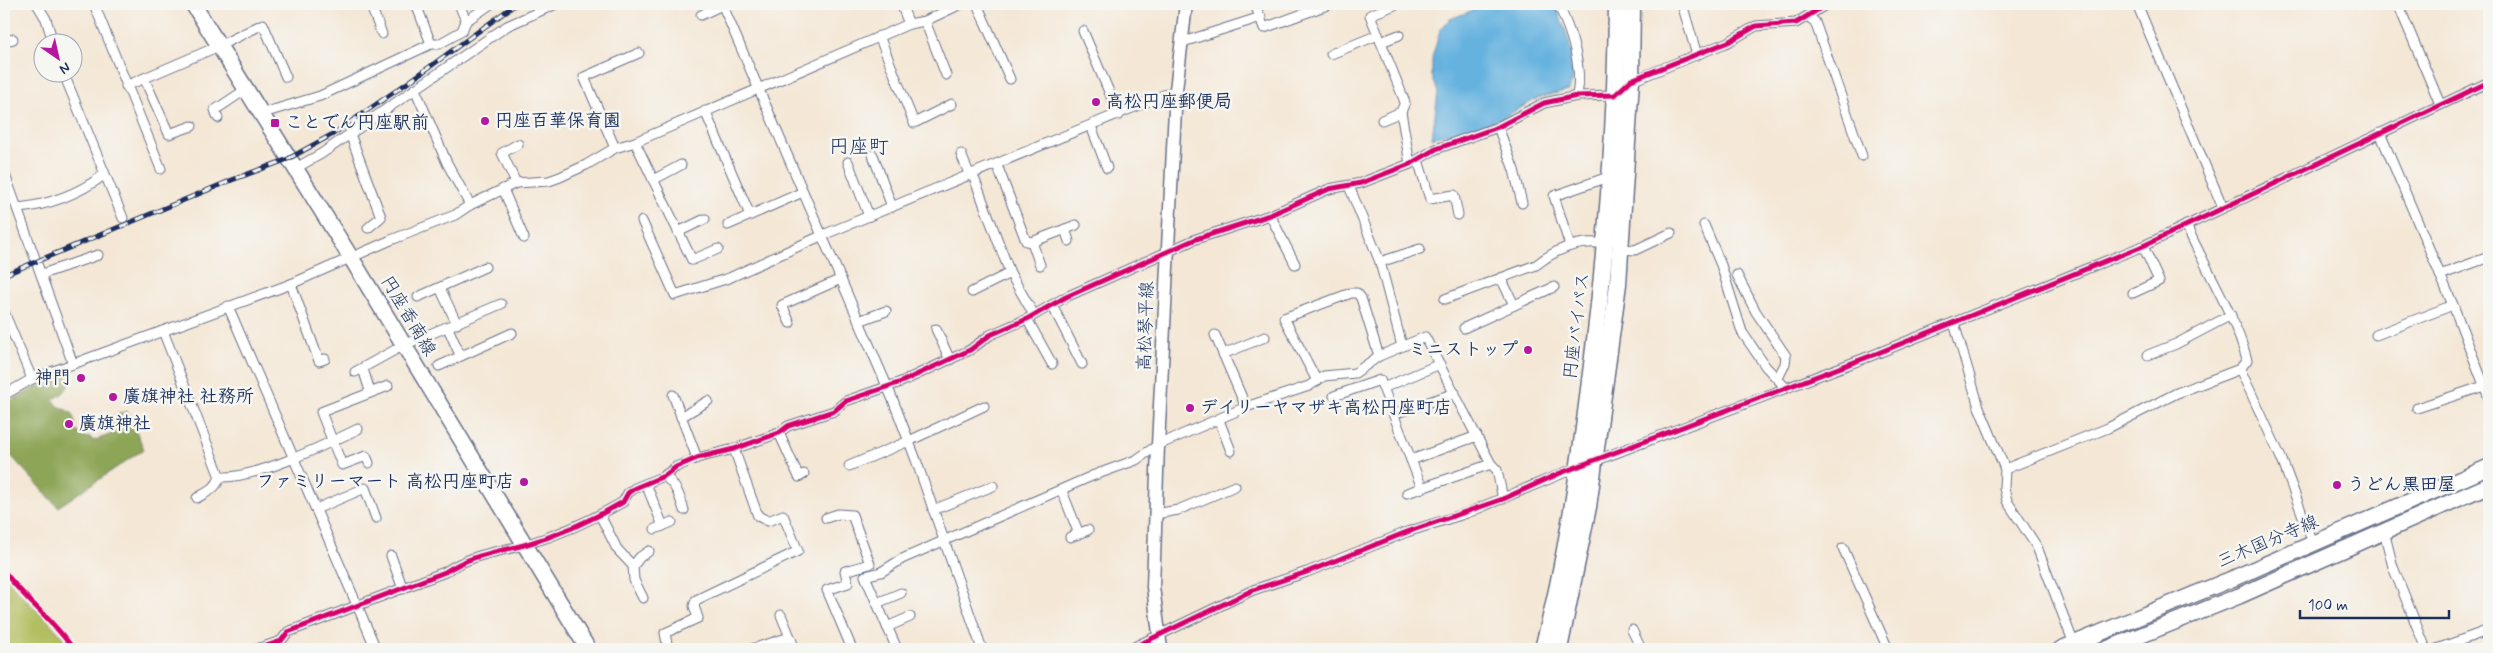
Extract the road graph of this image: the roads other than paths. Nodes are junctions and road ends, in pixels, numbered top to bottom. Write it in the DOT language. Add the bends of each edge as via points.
graph roads {
  1 [pos="37,4"];
  2 [pos="94,4"];
  3 [pos="193,4"];
  4 [pos="370,4"];
  5 [pos="416,4"];
  6 [pos="459,4"];
  7 [pos="490,4"];
  8 [pos="556,4"];
  9 [pos="722,4"];
  10 [pos="901,4"];
  11 [pos="961,4"];
  12 [pos="977,4"];
  13 [pos="1186,4"];
  14 [pos="1255,4"];
  15 [pos="1330,4"];
  16 [pos="1397,4"];
  17 [pos="1558,4"];
  18 [pos="1617,4"];
  19 [pos="1632,4"];
  20 [pos="1682,4"];
  21 [pos="1827,4"];
  22 [pos="2137,4"];
  23 [pos="2398,4"];
  24 [pos="701,15"];
  25 [pos="1260,17"];
  26 [pos="1809,17"];
  27 [pos="466,21"];
  28 [pos="925,21"];
  29 [pos="909,24"];
  30 [pos="1083,31"];
  31 [pos="50,32"];
  32 [pos="382,34"];
  33 [pos="1399,35"];
  34 [pos="879,36"];
  35 [pos="1380,39"];
  36 [pos="1182,42"];
  37 [pos="431,44"];
  38 [pos="220,46"];
  39 [pos="639,53"];
  40 [pos="1331,54"];
  41 [pos="1698,55"];
  42 [pos="946,75"];
  43 [pos="286,77"];
  44 [pos="144,78"];
  45 [pos="1010,79"];
  46 [pos="1631,80"];
  47 [pos="67,82"];
  48 [pos="2489,82"];
  49 [pos="126,86"];
  50 [pos="415,89"];
  51 [pos="757,89"];
  52 [pos="246,90"];
  53 [pos="1176,90"];
  54 [pos="1615,95"];
  55 [pos="1577,96"];
  56 [pos="952,104"];
  57 [pos="2440,104"];
  58 [pos="706,111"];
  59 [pos="1402,112"];
  60 [pos="260,114"];
  61 [pos="1119,115"];
  62 [pos="218,118"];
  63 [pos="1382,120"];
  64 [pos="192,126"];
  65 [pos="1091,126"];
  66 [pos="1498,127"];
  67 [pos="2380,133"];
  68 [pos="350,134"];
  69 [pos="635,142"];
  70 [pos="518,144"];
  71 [pos="614,148"];
  72 [pos="961,154"];
  73 [pos="873,155"];
  74 [pos="1862,156"];
  75 [pos="848,162"];
  76 [pos="1414,162"];
  77 [pos="681,165"];
  78 [pos="997,165"];
  79 [pos="1107,168"];
  80 [pos="160,169"];
  81 [pos="294,169"];
  82 [pos="4,172"];
  83 [pos="104,175"];
  84 [pos="971,175"];
  85 [pos="1611,176"];
  86 [pos="653,180"];
  87 [pos="516,183"];
  88 [pos="1349,186"];
  89 [pos="503,189"];
  90 [pos="802,192"];
  91 [pos="1522,203"];
  92 [pos="470,205"];
  93 [pos="892,207"];
  94 [pos="18,208"];
  95 [pos="2223,208"];
  96 [pos="1270,214"];
  97 [pos="750,215"];
  98 [pos="1458,215"];
  99 [pos="869,216"];
  100 [pos="124,218"];
  101 [pos="705,219"];
  102 [pos="642,221"];
  103 [pos="728,225"];
  104 [pos="1076,225"];
  105 [pos="1704,225"];
  106 [pos="2186,225"];
  107 [pos="368,228"];
  108 [pos="1065,229"];
  109 [pos="678,232"];
  110 [pos="1671,233"];
  111 [pos="823,235"];
  112 [pos="524,238"];
  113 [pos="1069,241"];
  114 [pos="1032,242"];
  115 [pos="1570,246"];
  116 [pos="1613,246"];
  117 [pos="2143,246"];
  118 [pos="718,249"];
  119 [pos="1420,249"];
  120 [pos="1166,252"];
  121 [pos="98,255"];
  122 [pos="2489,256"];
  123 [pos="351,258"];
  124 [pos="1380,262"];
  125 [pos="1295,264"];
  126 [pos="1040,265"];
  127 [pos="485,267"];
  128 [pos="42,274"];
  129 [pos="1010,274"];
  130 [pos="1737,275"];
  131 [pos="2440,275"];
  132 [pos="1501,278"];
  133 [pos="842,279"];
  134 [pos="291,284"];
  135 [pos="1554,287"];
  136 [pos="440,288"];
  137 [pos="972,292"];
  138 [pos="2133,293"];
  139 [pos="418,297"];
  140 [pos="1445,299"];
  141 [pos="501,304"];
  142 [pos="1052,305"];
  143 [pos="1514,305"];
  144 [pos="2453,305"];
  145 [pos="228,306"];
  146 [pos="886,311"];
  147 [pos="4,312"];
  148 [pos="2231,315"];
  149 [pos="1031,317"];
  150 [pos="860,321"];
  151 [pos="790,323"];
  152 [pos="1954,323"];
  153 [pos="453,326"];
  154 [pos="1464,328"];
  155 [pos="936,329"];
  156 [pos="162,331"];
  157 [pos="512,333"];
  158 [pos="1215,335"];
  159 [pos="2376,335"];
  160 [pos="1265,336"];
  161 [pos="404,345"];
  162 [pos="1402,346"];
  163 [pos="1224,354"];
  164 [pos="2148,355"];
  165 [pos="460,356"];
  166 [pos="1379,356"];
  167 [pos="324,359"];
  168 [pos="950,360"];
  169 [pos="73,364"];
  170 [pos="1052,364"];
  171 [pos="1082,364"];
  172 [pos="1440,364"];
  173 [pos="439,366"];
  174 [pos="2240,369"];
  175 [pos="1778,378"];
  176 [pos="32,380"];
  177 [pos="1317,381"];
  178 [pos="887,385"];
  179 [pos="388,386"];
  180 [pos="2484,386"];
  181 [pos="1383,388"];
  182 [pos="1786,388"];
  183 [pos="370,391"];
  184 [pos="1455,393"];
  185 [pos="4,395"];
  186 [pos="672,395"];
  187 [pos="1334,396"];
  188 [pos="2489,398"];
  189 [pos="708,402"];
  190 [pos="984,406"];
  191 [pos="1246,407"];
  192 [pos="2417,408"];
  193 [pos="1394,414"];
  194 [pos="681,417"];
  195 [pos="1219,420"];
  196 [pos="358,429"];
  197 [pos="780,433"];
  198 [pos="1477,436"];
  199 [pos="333,441"];
  200 [pos="909,441"];
  201 [pos="1158,445"];
  202 [pos="734,449"];
  203 [pos="1231,451"];
  204 [pos="293,457"];
  205 [pos="697,458"];
  206 [pos="1411,460"];
  207 [pos="1595,461"];
  208 [pos="369,463"];
  209 [pos="1491,464"];
  210 [pos="849,466"];
  211 [pos="1579,467"];
  212 [pos="2489,467"];
  213 [pos="2005,469"];
  214 [pos="804,474"];
  215 [pos="664,476"];
  216 [pos="220,477"];
  217 [pos="646,484"];
  218 [pos="2489,485"];
  219 [pos="993,486"];
  220 [pos="1235,486"];
  221 [pos="1422,488"];
  222 [pos="1062,491"];
  223 [pos="1407,494"];
  224 [pos="197,498"];
  225 [pos="1503,499"];
  226 [pos="316,509"];
  227 [pos="684,510"];
  228 [pos="933,510"];
  229 [pos="1156,514"];
  230 [pos="600,515"];
  231 [pos="376,518"];
  232 [pos="826,518"];
  233 [pos="672,522"];
  234 [pos="1088,530"];
  235 [pos="2384,531"];
  236 [pos="1079,534"];
  237 [pos="1070,537"];
  238 [pos="944,542"];
  239 [pos="2313,544"];
  240 [pos="525,545"];
  241 [pos="1843,548"];
  242 [pos="649,551"];
  243 [pos="391,556"];
  244 [pos="633,566"];
  245 [pos="403,589"];
  246 [pos="901,593"];
  247 [pos="642,598"];
  248 [pos="877,603"];
  249 [pos="358,607"];
  250 [pos="781,615"];
  251 [pos="910,618"];
  252 [pos="887,627"];
  253 [pos="1632,630"];
  254 [pos="2489,630"];
  255 [pos="1159,635"];
  256 [pos="790,637"];
  257 [pos="282,645"];
  258 [pos="2067,647"];
  259 [pos="257,649"];
  260 [pos="376,649"];
  261 [pos="588,649"];
  262 [pos="668,649"];
  263 [pos="752,649"];
  264 [pos="794,649"];
  265 [pos="852,649"];
  266 [pos="897,649"];
  267 [pos="982,649"];
  268 [pos="1130,649"];
  269 [pos="1161,649"];
  270 [pos="1543,649"];
  271 [pos="1559,649"];
  272 [pos="1641,649"];
  273 [pos="1888,649"];
  274 [pos="2107,649"];
  275 [pos="2426,649"];
  276 [pos="2436,649"];
  1 -- 31 [label="street"];
  2 -- 49 [label="street"];
  3 -- 38 [label="main road, 円座香南線"];
  4 -- 32 [label="street"];
  5 -- 37 [label="street"];
  6 -- 27 [label="street"];
  7 -- 27 [label="street"];
  8 -- 50 [label="street" via="507,26"];
  9 -- 24 [label="street"];
  9 -- 51 [label="street"];
  10 -- 29 [label="street"];
  11 -- 28 [label="street"];
  12 -- 45 [label="street"];
  13 -- 36 [label="main road, 高松琴平線"];
  14 -- 25 [label="street"];
  15 -- 25 [label="street" via="1264,28"];
  16 -- 35 [label="street" via="1370,15"];
  17 -- 55 [label="street" via="1574,46 1580,80"];
  18 -- 54 [label="highway, 円座バイパス"];
  19 -- 46 [label="highway, 円座バイパス"];
  20 -- 41 [label="street"];
  21 -- 26 [label="street"];
  22 -- 95 [label="street"];
  23 -- 57 [label="street"];
  25 -- 36 [label="street"];
  26 -- 41 [label="street" via="1796,23 1756,26"];
  26 -- 74 [label="street" via="1815,22"];
  27 -- 37 [label="street" via="462,31 440,44"];
  28 -- 29 [label="street"];
  28 -- 42 [label="street"];
  29 -- 34 [label="street"];
  30 -- 61 [label="street"];
  33 -- 35 [label="street"];
  34 -- 51 [label="street"];
  34 -- 56 [label="street" via="914,123"];
  35 -- 40 [label="street"];
  35 -- 59 [label="street" via="1404,102"];
  36 -- 53 [label="main road, 高松琴平線"];
  37 -- 60 [label="street" via="320,96"];
  38 -- 43 [label="street" via="263,24"];
  38 -- 44 [label="street"];
  38 -- 52 [label="main road, 円座香南線"];
  39 -- 71 [label="street" via="584,77"];
  41 -- 46 [label="street"];
  44 -- 49 [label="street"];
  44 -- 64 [label="street" via="169,134"];
  46 -- 54 [label="street"];
  46 -- 116 [label="highway, 円座バイパス"];
  47 -- 83 [label="street"];
  48 -- 57 [label="street"];
  49 -- 80 [label="street"];
  50 -- 68 [label="street"];
  50 -- 92 [label="street" via="447,163"];
  51 -- 58 [label="street"];
  51 -- 90 [label="street"];
  52 -- 60 [label="main road, 円座香南線"];
  52 -- 62 [label="street" via="215,110"];
  53 -- 61 [label="street"];
  53 -- 120 [label="main road, 高松琴平線"];
  54 -- 55 [label="street"];
  54 -- 85 [label="highway, 円座バイパス"];
  55 -- 66 [label="street" via="1544,103"];
  57 -- 67 [label="street"];
  58 -- 69 [label="street"];
  58 -- 97 [label="street"];
  59 -- 63 [label="street"];
  59 -- 76 [label="street"];
  60 -- 81 [label="main road, 円座香南線"];
  61 -- 65 [label="street"];
  65 -- 78 [label="street"];
  65 -- 79 [label="street"];
  66 -- 76 [label="street" via="1436,149"];
  66 -- 91 [label="street"];
  67 -- 95 [label="street"];
  67 -- 131 [label="street"];
  68 -- 81 [label="street"];
  68 -- 107 [label="street" via="381,217"];
  69 -- 71 [label="street"];
  69 -- 86 [label="street"];
  70 -- 87 [label="street" via="502,153"];
  71 -- 87 [label="street" via="586,166 549,181"];
  72 -- 84 [label="street"];
  73 -- 93 [label="street"];
  75 -- 99 [label="street"];
  76 -- 88 [label="street"];
  76 -- 98 [label="street" via="1430,200 1454,195"];
  77 -- 86 [label="street"];
  78 -- 84 [label="street"];
  78 -- 114 [label="street" via="1026,240"];
  81 -- 123 [label="main road, 円座香南線"];
  82 -- 94 [label="street"];
  83 -- 94 [label="street" via="66,197 38,206"];
  83 -- 100 [label="street"];
  84 -- 93 [label="street"];
  84 -- 129 [label="street"];
  85 -- 115 [label="street" via="1554,196"];
  85 -- 116 [label="highway, 円座バイパス"];
  86 -- 109 [label="street"];
  87 -- 89 [label="street"];
  88 -- 96 [label="street" via="1329,189"];
  88 -- 124 [label="street"];
  89 -- 92 [label="street"];
  89 -- 112 [label="street"];
  90 -- 97 [label="street"];
  90 -- 111 [label="street"];
  92 -- 123 [label="street" via="455,215"];
  93 -- 99 [label="street"];
  94 -- 128 [label="street"];
  95 -- 106 [label="street"];
  96 -- 120 [label="street"];
  96 -- 125 [label="street"];
  97 -- 103 [label="street"];
  99 -- 111 [label="street"];
  101 -- 109 [label="street"];
  102 -- 111 [label="street" via="675,295 729,278"];
  104 -- 108 [label="street"];
  105 -- 175 [label="street" via="1721,264 1742,332 1766,367"];
  106 -- 117 [label="street"];
  106 -- 148 [label="street"];
  108 -- 113 [label="street"];
  108 -- 114 [label="street"];
  109 -- 118 [label="street" via="692,260"];
  110 -- 116 [label="street" via="1635,250"];
  111 -- 133 [label="street"];
  114 -- 126 [label="street"];
  115 -- 116 [label="street" via="1591,241"];
  115 -- 132 [label="street" via="1536,265"];
  116 -- 207 [label="highway, 円座バイパス"];
  116 -- 211 [label="highway, 円座バイパス"];
  117 -- 138 [label="street" via="2159,281"];
  117 -- 152 [label="street"];
  119 -- 124 [label="street"];
  120 -- 142 [label="street"];
  120 -- 201 [label="main road, 高松琴平線"];
  121 -- 128 [label="street"];
  122 -- 131 [label="street"];
  123 -- 134 [label="street"];
  123 -- 161 [label="main road, 円座香南線"];
  124 -- 162 [label="street"];
  127 -- 136 [label="street"];
  128 -- 169 [label="street"];
  129 -- 137 [label="street"];
  129 -- 149 [label="street"];
  130 -- 175 [label="street" via="1756,312 1786,356 1786,364"];
  131 -- 144 [label="street"];
  132 -- 140 [label="street"];
  132 -- 143 [label="street"];
  133 -- 150 [label="street"];
  133 -- 151 [label="street" via="782,305"];
  134 -- 145 [label="street"];
  134 -- 167 [label="street" via="319,361"];
  135 -- 143 [label="street"];
  136 -- 139 [label="street"];
  136 -- 153 [label="street"];
  141 -- 153 [label="street"];
  142 -- 149 [label="street"];
  142 -- 171 [label="street"];
  143 -- 154 [label="street"];
  144 -- 159 [label="street"];
  144 -- 180 [label="street"];
  145 -- 156 [label="street"];
  145 -- 204 [label="street"];
  146 -- 150 [label="street"];
  147 -- 176 [label="street"];
  148 -- 164 [label="street"];
  148 -- 174 [label="street" via="2247,360"];
  149 -- 168 [label="street" via="990,335"];
  149 -- 170 [label="street"];
  150 -- 178 [label="street"];
  152 -- 182 [label="street"];
  152 -- 213 [label="street" via="1979,407"];
  153 -- 161 [label="street"];
  153 -- 165 [label="street"];
  155 -- 168 [label="street"];
  156 -- 169 [label="street"];
  156 -- 216 [label="street"];
  157 -- 165 [label="street"];
  158 -- 163 [label="street"];
  160 -- 163 [label="street"];
  161 -- 183 [label="street" via="359,370"];
  161 -- 240 [label="main road, 円座香南線"];
  162 -- 166 [label="street"];
  162 -- 172 [label="street" via="1424,337"];
  163 -- 191 [label="street"];
  165 -- 173 [label="street"];
  166 -- 177 [label="street" via="1355,373 1324,376"];
  166 -- 177 [label="street" via="1357,293 1284,318"];
  168 -- 178 [label="street"];
  169 -- 176 [label="street"];
  172 -- 181 [label="street"];
  172 -- 184 [label="street"];
  174 -- 213 [label="street" via="2177,393 2108,428"];
  174 -- 239 [label="street" via="2282,460"];
  175 -- 182 [label="street"];
  176 -- 185 [label="street"];
  177 -- 191 [label="street"];
  178 -- 197 [label="street" via="846,401 834,411 788,426"];
  178 -- 200 [label="street"];
  179 -- 183 [label="street"];
  180 -- 188 [label="street"];
  180 -- 192 [label="street"];
  181 -- 187 [label="street" via="1380,380"];
  181 -- 193 [label="street"];
  182 -- 207 [label="street"];
  183 -- 199 [label="street" via="321,412"];
  184 -- 193 [label="street"];
  184 -- 198 [label="street"];
  186 -- 194 [label="street"];
  189 -- 194 [label="street"];
  190 -- 200 [label="street"];
  191 -- 195 [label="street"];
  193 -- 206 [label="street"];
  194 -- 205 [label="street"];
  195 -- 201 [label="street"];
  195 -- 203 [label="street"];
  196 -- 199 [label="street"];
  197 -- 202 [label="street"];
  197 -- 214 [label="street" via="799,477"];
  198 -- 206 [label="street"];
  198 -- 209 [label="street"];
  199 -- 204 [label="street"];
  199 -- 208 [label="street" via="342,465 366,456"];
  200 -- 210 [label="street"];
  200 -- 228 [label="street"];
  201 -- 222 [label="street" via="1136,460"];
  201 -- 229 [label="main road, 高松琴平線"];
  202 -- 205 [label="street"];
  202 -- 262 [label="street" via="758,516 768,521 783,515 798,551 696,600 694,606 698,618 665,633"];
  204 -- 216 [label="street" via="254,471"];
  204 -- 226 [label="street"];
  205 -- 215 [label="street"];
  206 -- 221 [label="street"];
  207 -- 211 [label="street"];
  207 -- 271 [label="highway, 円座バイパス"];
  209 -- 221 [label="street"];
  209 -- 225 [label="street" via="1497,470"];
  211 -- 225 [label="street"];
  211 -- 270 [label="highway, 円座バイパス"];
  212 -- 239 [label="main road, 三木国分寺線"];
  213 -- 258 [label="street" via="2007,501 2037,548"];
  215 -- 217 [label="street"];
  215 -- 227 [label="street" via="679,494"];
  216 -- 224 [label="street" via="211,490"];
  217 -- 230 [label="street" via="628,493 623,502"];
  217 -- 233 [label="street" via="659,528"];
  218 -- 235 [label="main road, 三木国分寺線"];
  219 -- 228 [label="street"];
  220 -- 229 [label="street" via="1178,510"];
  221 -- 223 [label="street"];
  222 -- 236 [label="street"];
  222 -- 238 [label="street"];
  225 -- 255 [label="street" via="1253,590"];
  226 -- 231 [label="street" via="365,488"];
  226 -- 249 [label="street"];
  228 -- 238 [label="street"];
  229 -- 255 [label="main road, 高松琴平線" via="1153,587"];
  230 -- 240 [label="street"];
  230 -- 244 [label="street" via="617,549"];
  232 -- 265 [label="street" via="852,514 870,564 845,571 848,583 827,590"];
  234 -- 236 [label="street"];
  235 -- 274 [label="main road, 三木国分寺線" via="2239,596"];
  235 -- 275 [label="street" via="2393,567"];
  236 -- 237 [label="street"];
  238 -- 248 [label="street" via="902,559 881,572 865,576"];
  238 -- 267 [label="street"];
  239 -- 258 [label="main road, 三木国分寺線"];
  240 -- 245 [label="street" via="468,558 445,572"];
  240 -- 261 [label="main road, 円座香南線"];
  241 -- 273 [label="street"];
  242 -- 244 [label="street"];
  243 -- 245 [label="street"];
  244 -- 247 [label="street" via="634,580"];
  245 -- 249 [label="street"];
  246 -- 248 [label="street"];
  248 -- 252 [label="street"];
  249 -- 257 [label="street" via="288,632"];
  249 -- 260 [label="street"];
  250 -- 256 [label="street"];
  251 -- 252 [label="street"];
  252 -- 266 [label="street"];
  253 -- 272 [label="street"];
  254 -- 276 [label="street"];
  255 -- 268 [label="street"];
  255 -- 269 [label="main road, 高松琴平線"];
  256 -- 263 [label="street"];
  256 -- 264 [label="street"];
  257 -- 259 [label="street"];
}
